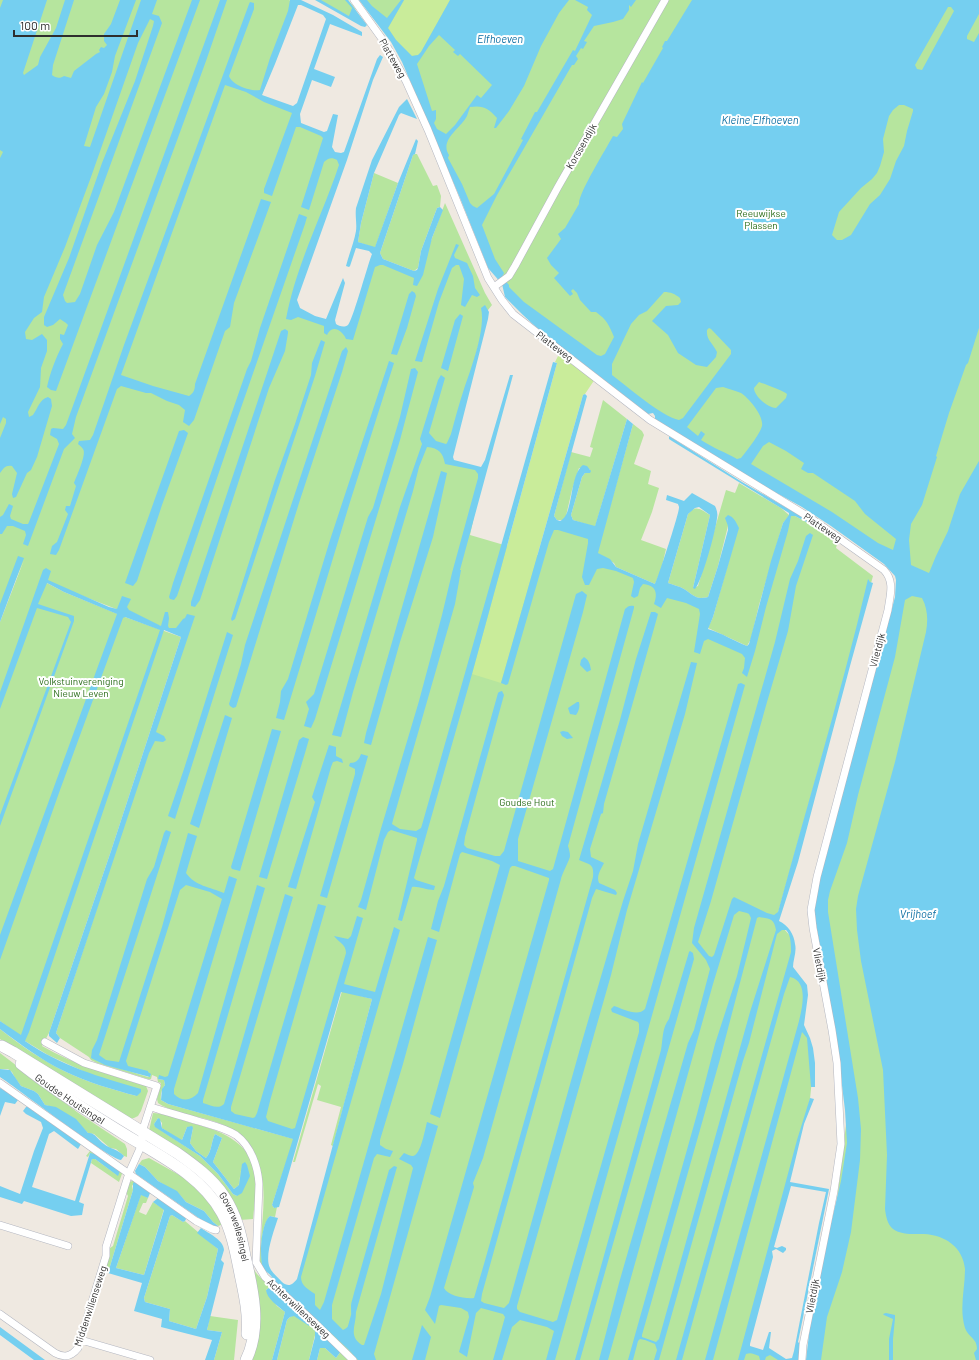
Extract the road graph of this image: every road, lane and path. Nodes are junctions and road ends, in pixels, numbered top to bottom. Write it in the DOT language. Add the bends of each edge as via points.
graph roads {
  1 [pos="354,0"];
  2 [pos="664,0"];
  3 [pos="494,287"];
  4 [pos="889,576"];
  5 [pos="45,1042"];
  6 [pos="1,1046"];
  7 [pos="0,1083"];
  8 [pos="151,1107"];
  9 [pos="142,1132"];
  10 [pos="142,1144"];
  11 [pos="129,1173"];
  12 [pos="0,1225"];
  13 [pos="216,1230"];
  14 [pos="68,1246"];
  15 [pos="0,1314"];
  16 [pos="81,1340"];
  17 [pos="150,1360"];
  18 [pos="245,1360"];
  19 [pos="353,1360"];
  20 [pos="802,1360"];
  1 -- 3 [label="street, Platteweg" via="389,49 409,86 488,278"];
  2 -- 3 [label="street, Korssendijk" via="515,266 509,276"];
  3 -- 4 [label="street, Platteweg" via="513,314 650,420 812,519"];
  4 -- 20 [label="street, Vlietdijk" via="891,589 888,610 817,877 811,910 837,1063 841,1144"];
  5 -- 8 [label="street" via="84,1063 157,1086"];
  6 -- 9 [label="main road, Goudse Houtsingel"];
  6 -- 10 [label="main road, Goudse Houtsingel" via="58,1093"];
  7 -- 11 [label="street"];
  8 -- 9 [label="street"];
  8 -- 19 [label="street, Achterwillenseweg" via="225,1129 237,1136 246,1146 258,1171 260,1184 256,1262 265,1277"];
  9 -- 10 [label="street"];
  9 -- 18 [label="main road, Goverwellesingel" via="198,1168 215,1185 232,1209 238,1223 254,1300 253,1337"];
  10 -- 11 [label="street"];
  10 -- 18 [label="main road, Goverwellesingel" via="187,1173 212,1197 222,1213 236,1255 245,1303 248,1328"];
  11 -- 13 [label="street" via="196,1221"];
  11 -- 16 [label="street, Middenwillenseweg"];
  12 -- 14 [label="street"];
  15 -- 16 [label="street, Middenwillenseweg" via="61,1356 74,1353"];
  16 -- 17 [label="street"];
}
